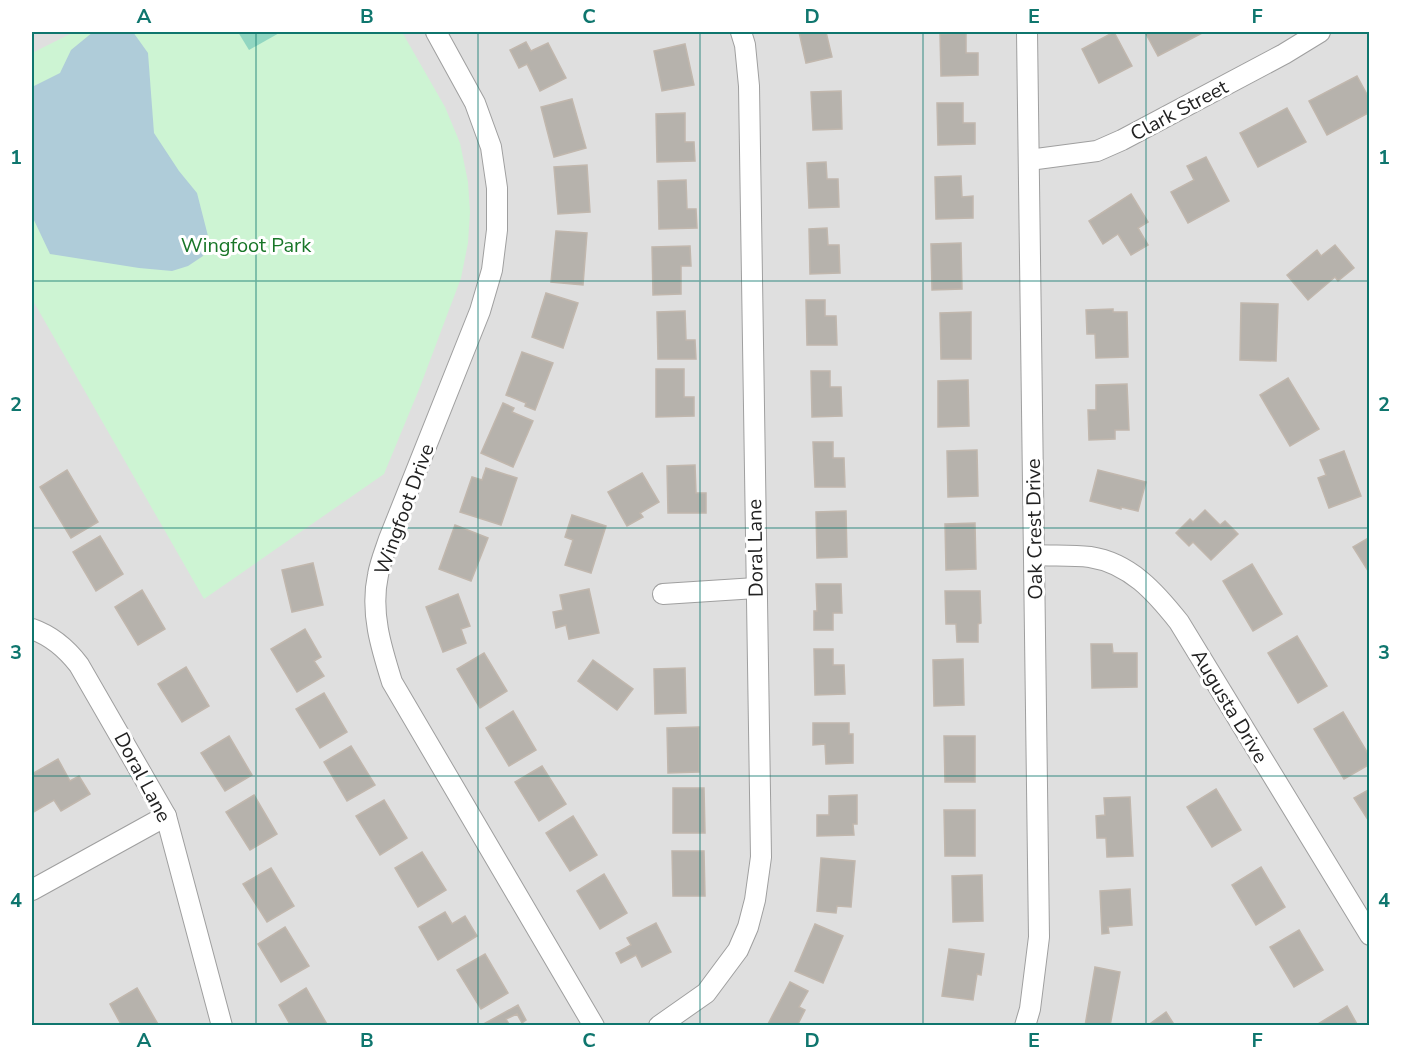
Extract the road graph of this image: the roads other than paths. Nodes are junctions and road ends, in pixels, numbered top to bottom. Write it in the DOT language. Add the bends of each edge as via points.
graph roads {
  1 [pos="436,32"];
  2 [pos="741,32"];
  3 [pos="1027,32"];
  4 [pos="1320,32"];
  5 [pos="1029,160"];
  6 [pos="1034,555"];
  7 [pos="756,588"];
  8 [pos="663,594"];
  9 [pos="32,629"];
  10 [pos="166,816"];
  11 [pos="32,890"];
  12 [pos="1370,935"];
  13 [pos="222,1026"];
  14 [pos="594,1026"];
  15 [pos="659,1026"];
  16 [pos="1025,1026"];
  1 -- 14 [label="street, Wingfoot Drive" via="475,103 491,147 497,188 497,230 492,270 480,310 383,557 375,613 392,682"];
  2 -- 7 [label="street, Doral Lane" via="749,86"];
  3 -- 5 [label="street, Oak Crest Drive"];
  4 -- 5 [label="street, Clark Street" via="1097,151"];
  5 -- 6 [label="street, Oak Crest Drive"];
  6 -- 12 [label="street, Augusta Drive" via="1091,557 1116,565 1158,596 1179,622"];
  6 -- 16 [label="street, Oak Crest Drive" via="1039,937"];
  7 -- 8 [label="street"];
  7 -- 15 [label="street, Doral Lane" via="761,857 755,900 738,950 722,973 706,993"];
  9 -- 10 [label="street, Doral Lane" via="54,640 79,665"];
  10 -- 11 [label="street"];
  10 -- 13 [label="street, Doral Lane"];
}
